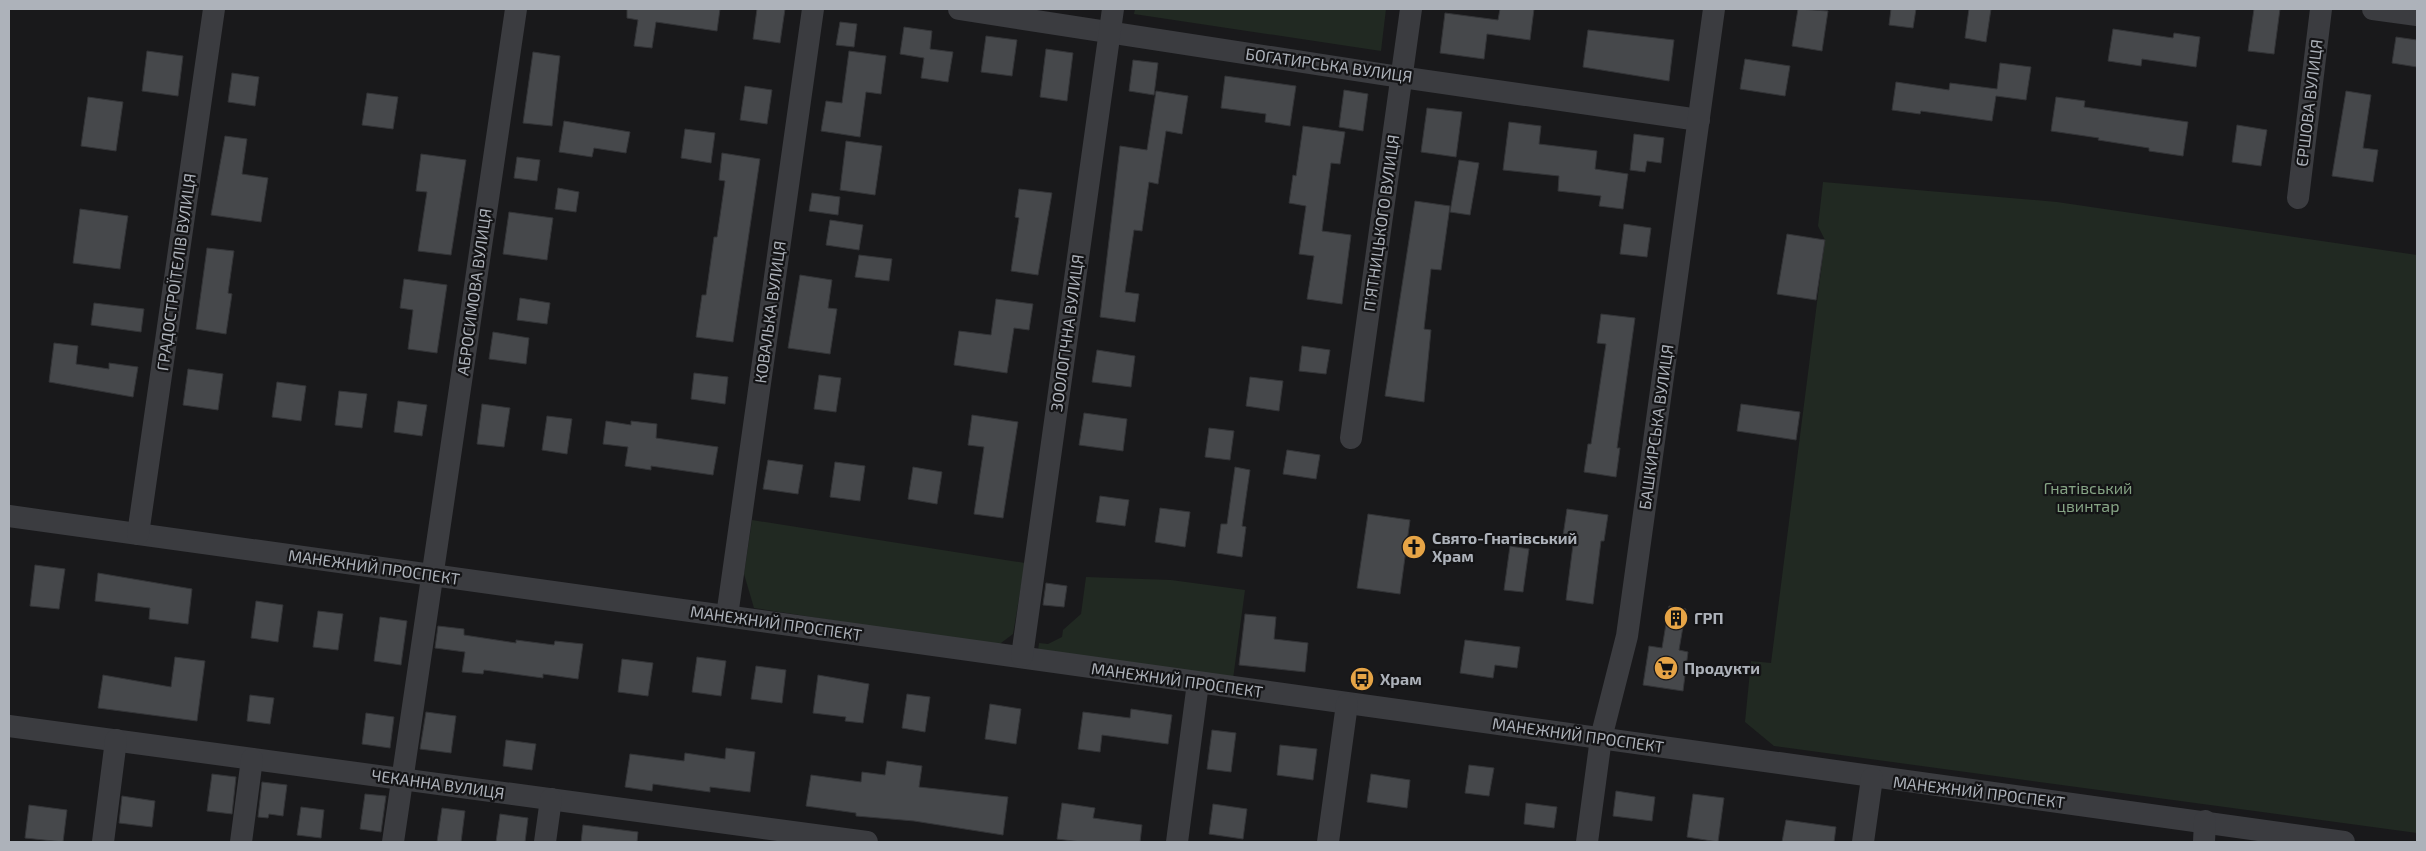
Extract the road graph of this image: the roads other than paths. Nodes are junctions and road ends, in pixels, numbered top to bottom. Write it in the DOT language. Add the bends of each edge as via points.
graph roads {
  1 [pos="214,9"];
  2 [pos="516,9"];
  3 [pos="813,9"];
  4 [pos="959,9"];
  5 [pos="1113,9"];
  6 [pos="1411,9"];
  7 [pos="1714,9"];
  8 [pos="2322,9"];
  9 [pos="2373,9"];
  10 [pos="2417,15"];
  11 [pos="1110,31"];
  12 [pos="1401,76"];
  13 [pos="1699,120"];
  14 [pos="2298,198"];
  15 [pos="1351,438"];
  16 [pos="9,516"];
  17 [pos="138,534"];
  18 [pos="432,575"];
  19 [pos="728,616"];
  20 [pos="1022,656"];
  21 [pos="1198,683"];
  22 [pos="1346,704"];
  23 [pos="9,726"];
  24 [pos="1601,738"];
  25 [pos="116,740"];
  26 [pos="252,759"];
  27 [pos="1872,778"];
  28 [pos="402,779"];
  29 [pos="551,799"];
  30 [pos="2204,832"];
  31 [pos="844,841"];
  32 [pos="103,842"];
  33 [pos="241,842"];
  34 [pos="394,842"];
  35 [pos="545,842"];
  36 [pos="867,842"];
  37 [pos="1177,842"];
  38 [pos="1328,842"];
  39 [pos="1587,842"];
  40 [pos="1863,842"];
  41 [pos="2344,842"];
  1 -- 17 [label="street, ГРАДОСТРОЇТЕЛIВ ВУЛИЦЯ"];
  2 -- 18 [label="street, АБРОСИМОВА ВУЛИЦЯ"];
  3 -- 19 [label="street, КОВАЛЬКА ВУЛИЦЯ"];
  4 -- 11 [label="street, БОГАТИРСЬКА ВУЛИЦЯ"];
  5 -- 11 [label="street, ЗООЛОГІЧНА ВУЛИЦЯ"];
  6 -- 12 [label="street, П’ЯТНИЦЬКОГО ВУЛИЦЯ"];
  7 -- 13 [label="street, БАШКИРСЬКА ВУЛИЦЯ"];
  8 -- 14 [label="street, ЄРШОВА ВУЛИЦЯ"];
  9 -- 10 [label="street"];
  11 -- 12 [label="street, БОГАТИРСЬКА ВУЛИЦЯ"];
  11 -- 20 [label="street, ЗООЛОГІЧНА ВУЛИЦЯ"];
  12 -- 13 [label="street, БОГАТИРСЬКА ВУЛИЦЯ"];
  12 -- 15 [label="street, П’ЯТНИЦЬКОГО ВУЛИЦЯ"];
  13 -- 24 [label="street, БАШКИРСЬКА ВУЛИЦЯ" via="1627,636"];
  16 -- 17 [label="street, МАНЕЖНИЙ ПРОСПЕКТ"];
  17 -- 18 [label="street, МАНЕЖНИЙ ПРОСПЕКТ"];
  18 -- 19 [label="street, МАНЕЖНИЙ ПРОСПЕКТ"];
  18 -- 28 [label="street, АБРОСИМОВА ВУЛИЦЯ"];
  19 -- 20 [label="street, МАНЕЖНИЙ ПРОСПЕКТ"];
  20 -- 21 [label="street, МАНЕЖНИЙ ПРОСПЕКТ"];
  21 -- 22 [label="street, МАНЕЖНИЙ ПРОСПЕКТ"];
  21 -- 37 [label="street"];
  22 -- 24 [label="street, МАНЕЖНИЙ ПРОСПЕКТ"];
  22 -- 38 [label="street"];
  23 -- 25 [label="street, ЧЕКАННА ВУЛИЦЯ"];
  24 -- 27 [label="street, МАНЕЖНИЙ ПРОСПЕКТ"];
  24 -- 39 [label="street, БАШКИРСЬКА ВУЛИЦЯ"];
  25 -- 26 [label="street, ЧЕКАННА ВУЛИЦЯ"];
  25 -- 32 [label="street"];
  26 -- 28 [label="street, ЧЕКАННА ВУЛИЦЯ"];
  26 -- 33 [label="street"];
  27 -- 30 [label="street, МАНЕЖНИЙ ПРОСПЕКТ"];
  27 -- 40 [label="street"];
  28 -- 29 [label="street, ЧЕКАННА ВУЛИЦЯ"];
  28 -- 34 [label="street, АБРОСИМОВА ВУЛИЦЯ"];
  29 -- 31 [label="street, ЧЕКАННА ВУЛИЦЯ"];
  29 -- 35 [label="street"];
  30 -- 41 [label="street, МАНЕЖНИЙ ПРОСПЕКТ"];
  31 -- 36 [label="street, ЧЕКАННА ВУЛИЦЯ"];
}
